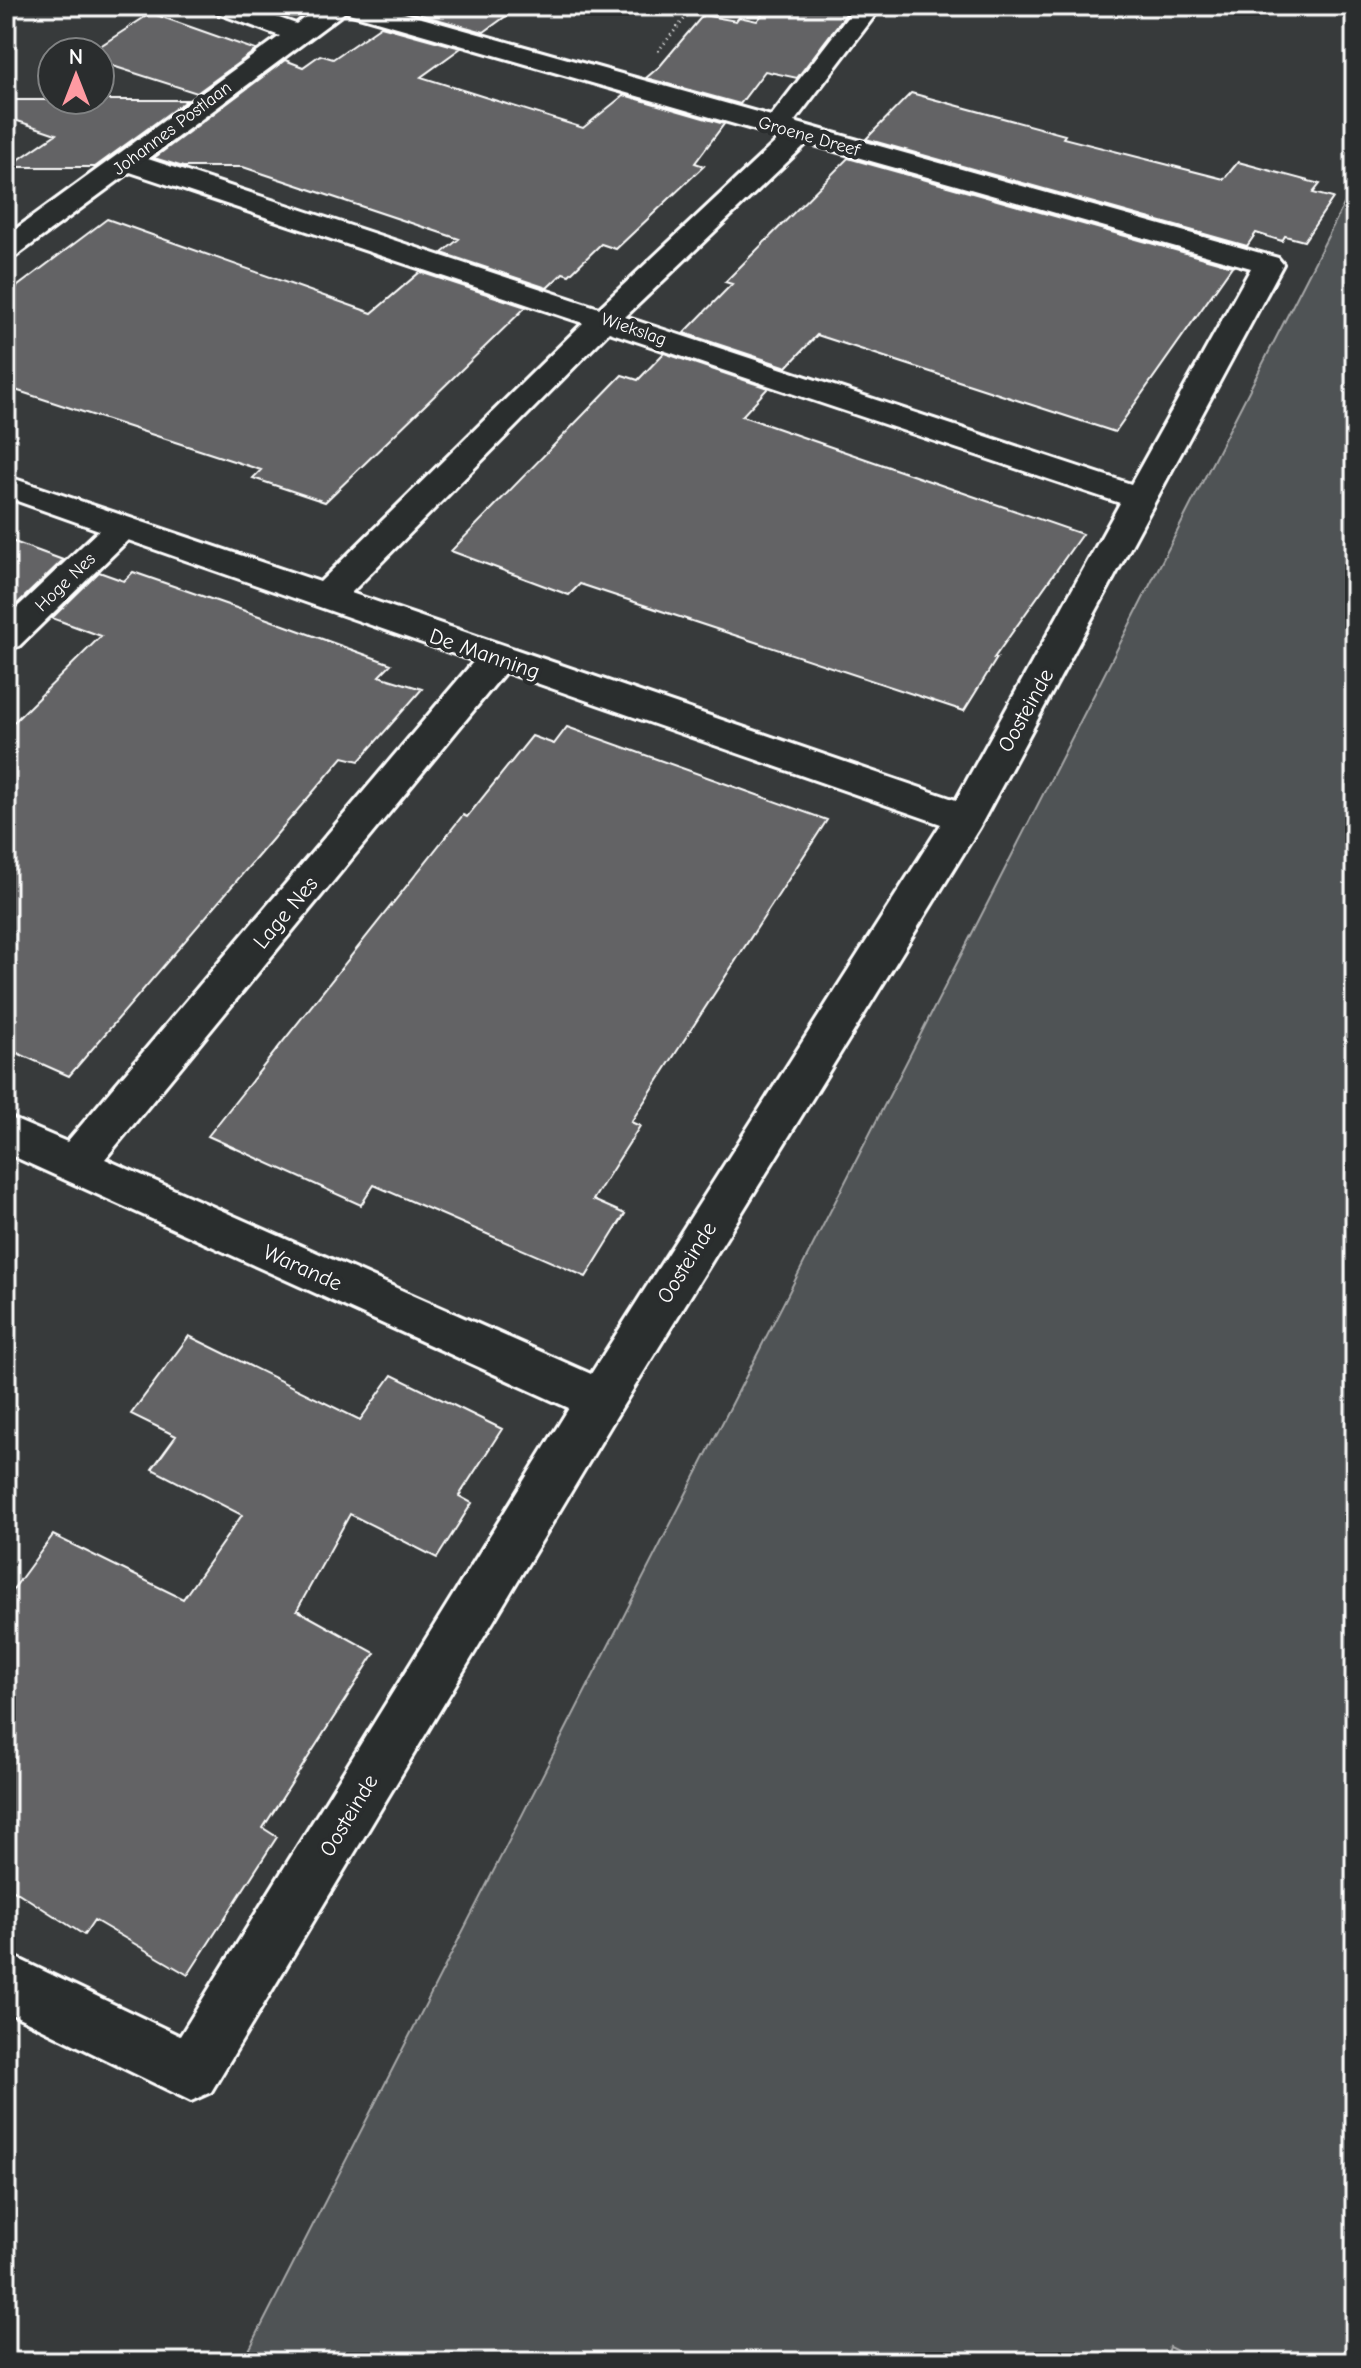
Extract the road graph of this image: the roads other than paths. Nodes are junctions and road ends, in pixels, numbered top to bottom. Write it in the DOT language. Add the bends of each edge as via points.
graph roads {
  1 [pos="221,6"];
  2 [pos="337,6"];
  3 [pos="350,6"];
  4 [pos="869,6"];
  5 [pos="299,34"];
  6 [pos="788,130"];
  7 [pos="126,161"];
  8 [pos="6,250"];
  9 [pos="1268,264"];
  10 [pos="605,319"];
  11 [pos="6,486"];
  12 [pos="1141,499"];
  13 [pos="123,526"];
  14 [pos="326,597"];
  15 [pos="6,638"];
  16 [pos="496,658"];
  17 [pos="965,818"];
  18 [pos="6,1134"];
  19 [pos="74,1165"];
  20 [pos="600,1400"];
  21 [pos="6,1981"];
  1 -- 5 [label="street"];
  2 -- 5 [label="street, Johannes Postlaan"];
  3 -- 6 [label="street, Groene Dreef"];
  4 -- 6 [label="street"];
  5 -- 7 [label="street, Johannes Postlaan"];
  6 -- 9 [label="street, Groene Dreef"];
  6 -- 10 [label="street"];
  7 -- 8 [label="street, Johannes Postlaan"];
  7 -- 10 [label="street, Wiekslag"];
  9 -- 12 [label="street, Oosteinde"];
  10 -- 12 [label="street, Wiekslag"];
  10 -- 14 [label="street"];
  11 -- 13 [label="street, De Manning"];
  12 -- 17 [label="street, Oosteinde"];
  13 -- 14 [label="street, De Manning"];
  13 -- 15 [label="street, Hoge Nes"];
  14 -- 16 [label="street, De Manning"];
  16 -- 17 [label="street, De Manning"];
  16 -- 19 [label="street, Lage Nes"];
  17 -- 20 [label="street, Oosteinde"];
  18 -- 19 [label="street, Warande"];
  19 -- 20 [label="street, Warande"];
  20 -- 21 [label="street, Oosteinde" via="191,2072"];
}
